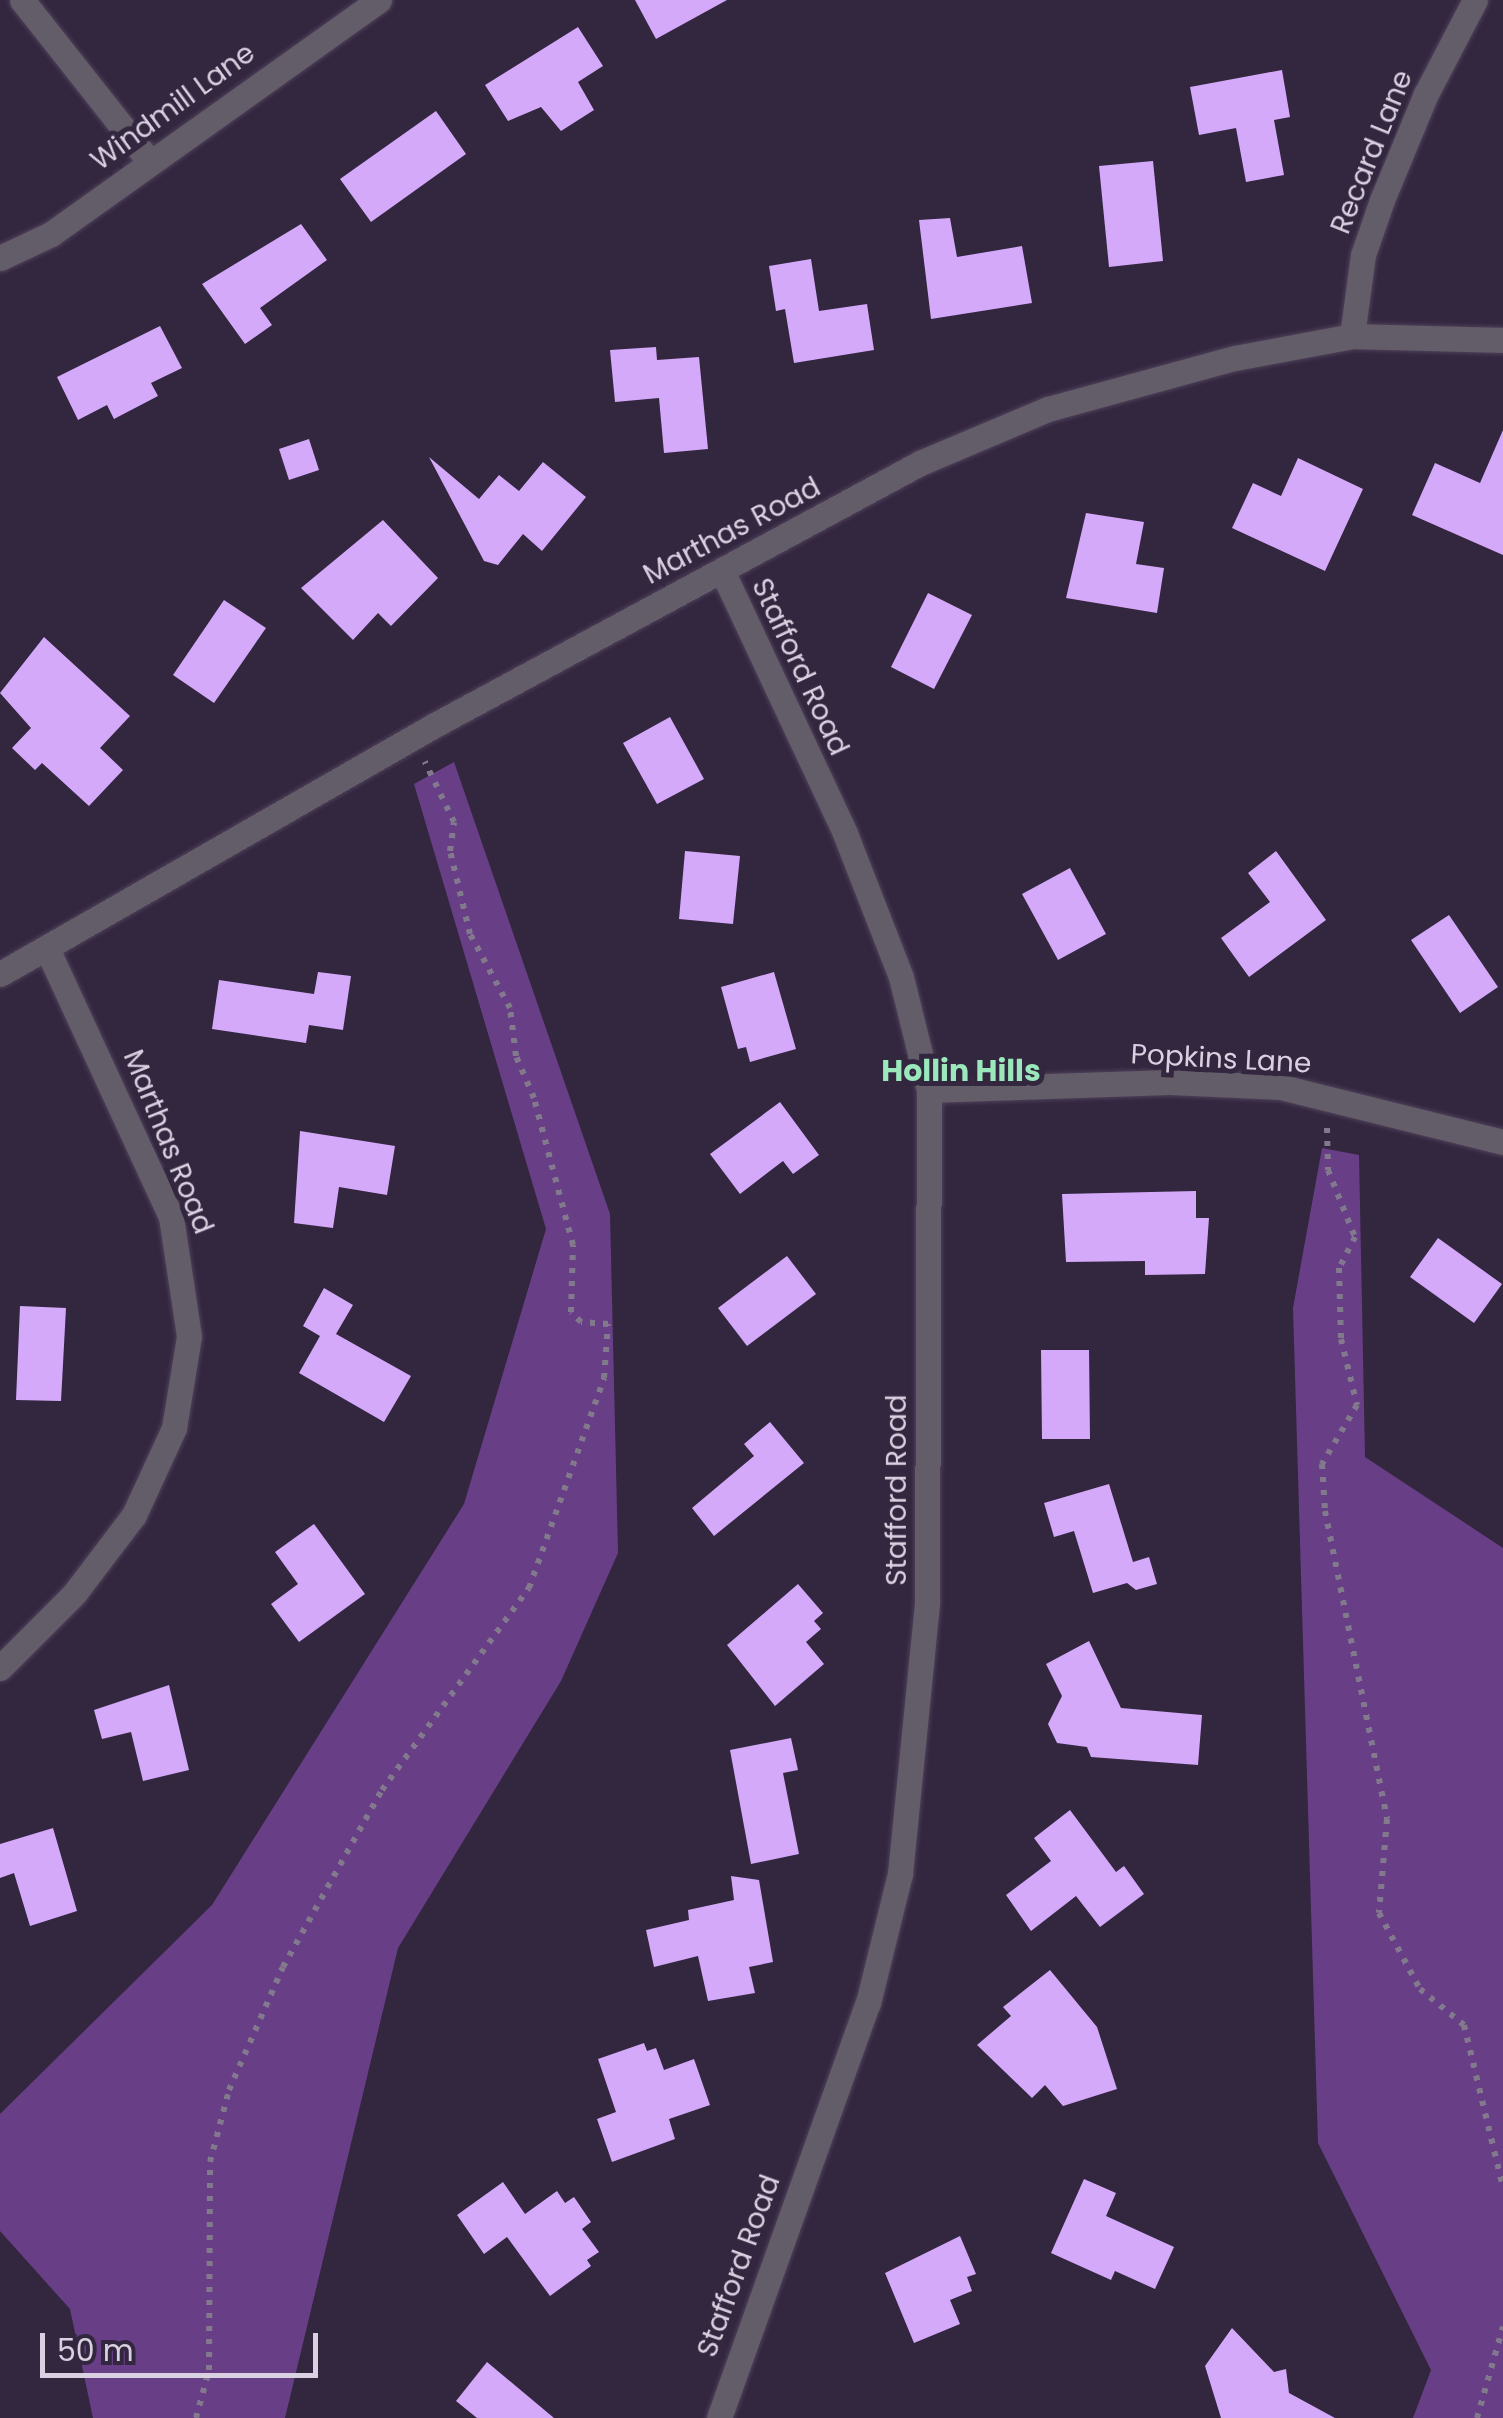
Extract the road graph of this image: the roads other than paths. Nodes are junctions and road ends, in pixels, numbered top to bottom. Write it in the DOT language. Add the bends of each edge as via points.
graph roads {
  1 [pos="22,0"];
  2 [pos="379,0"];
  3 [pos="1475,0"];
  4 [pos="149,162"];
  5 [pos="0,258"];
  6 [pos="1352,336"];
  7 [pos="1503,340"];
  8 [pos="722,571"];
  9 [pos="47,949"];
  10 [pos="0,974"];
  11 [pos="929,1090"];
  12 [pos="1503,1142"];
  13 [pos="0,1668"];
  14 [pos="719,2418"];
  1 -- 4 [label="street"];
  2 -- 4 [label="street, Windmill Lane"];
  3 -- 6 [label="street, Recard Lane" via="1382,200 1363,255"];
  4 -- 5 [label="street, Windmill Lane" via="52,234"];
  6 -- 7 [label="street, Marthas Road"];
  6 -- 8 [label="street, Marthas Road" via="1235,358 1048,409 920,463"];
  8 -- 9 [label="street, Marthas Road" via="431,726"];
  8 -- 11 [label="street, Stafford Road" via="845,834 901,977"];
  9 -- 10 [label="street, Marthas Road"];
  9 -- 13 [label="street, Marthas Road" via="171,1217 189,1336 174,1428 134,1515 74,1594"];
  11 -- 12 [label="street, Popkins Lane" via="1170,1082 1280,1086"];
  11 -- 14 [label="street, Stafford Road" via="927,1602 900,1874 868,2003"];
}
